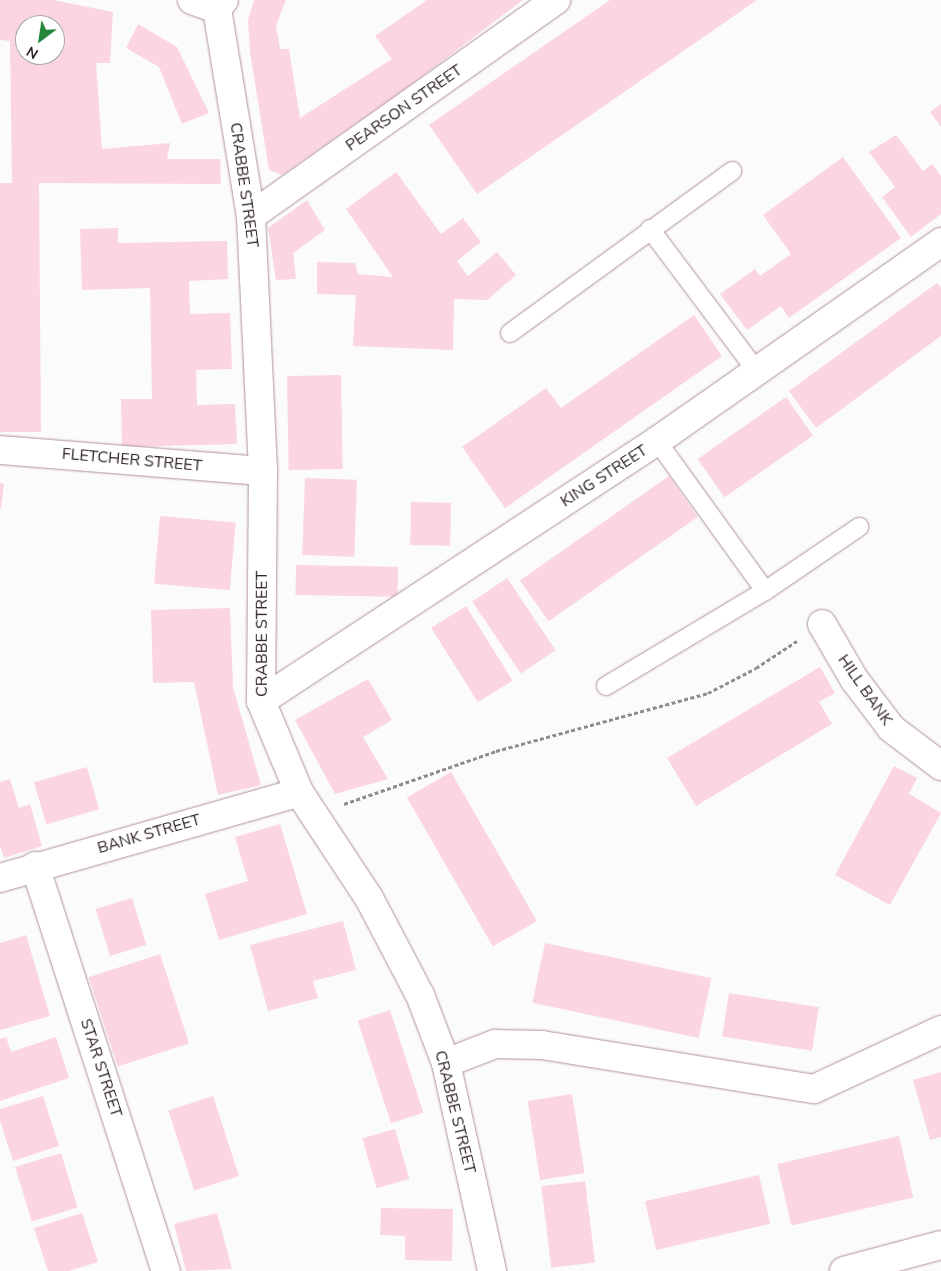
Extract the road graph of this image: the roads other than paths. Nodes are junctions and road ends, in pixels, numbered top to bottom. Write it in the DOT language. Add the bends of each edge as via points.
graph roads {
  1 [pos="192,0"];
  2 [pos="556,0"];
  3 [pos="221,4"];
  4 [pos="732,171"];
  5 [pos="251,216"];
  6 [pos="650,229"];
  7 [pos="941,242"];
  8 [pos="510,333"];
  9 [pos="756,370"];
  10 [pos="658,441"];
  11 [pos="0,450"];
  12 [pos="263,471"];
  13 [pos="859,528"];
  14 [pos="766,591"];
  15 [pos="822,624"];
  16 [pos="606,686"];
  17 [pos="261,701"];
  18 [pos="941,766"];
  19 [pos="304,799"];
  20 [pos="35,866"];
  21 [pos="0,878"];
  22 [pos="941,1030"];
  23 [pos="446,1064"];
  24 [pos="941,1245"];
  25 [pos="166,1271"];
  26 [pos="492,1271"];
  27 [pos="844,1271"];
  1 -- 3 [label="street"];
  2 -- 5 [label="street, PEARSON STREET"];
  3 -- 5 [label="street, CRABBE STREET"];
  4 -- 6 [label="lane"];
  5 -- 12 [label="street, CRABBE STREET"];
  6 -- 8 [label="lane"];
  6 -- 9 [label="lane"];
  7 -- 9 [label="street, KING STREET"];
  9 -- 10 [label="street, KING STREET"];
  10 -- 14 [label="lane"];
  10 -- 17 [label="street, KING STREET"];
  11 -- 12 [label="street, FLETCHER STREET"];
  12 -- 17 [label="street, CRABBE STREET"];
  13 -- 14 [label="lane"];
  14 -- 16 [label="lane"];
  15 -- 18 [label="street, HILL BANK" via="854,679 891,728"];
  17 -- 19 [label="street, CRABBE STREET"];
  19 -- 20 [label="street, BANK STREET"];
  19 -- 23 [label="street, CRABBE STREET" via="369,898 420,994"];
  20 -- 21 [label="street, BANK STREET"];
  20 -- 25 [label="street, STAR STREET"];
  22 -- 23 [label="street" via="814,1089 542,1045 494,1044"];
  23 -- 26 [label="street, CRABBE STREET"];
  24 -- 27 [label="street"];
}
